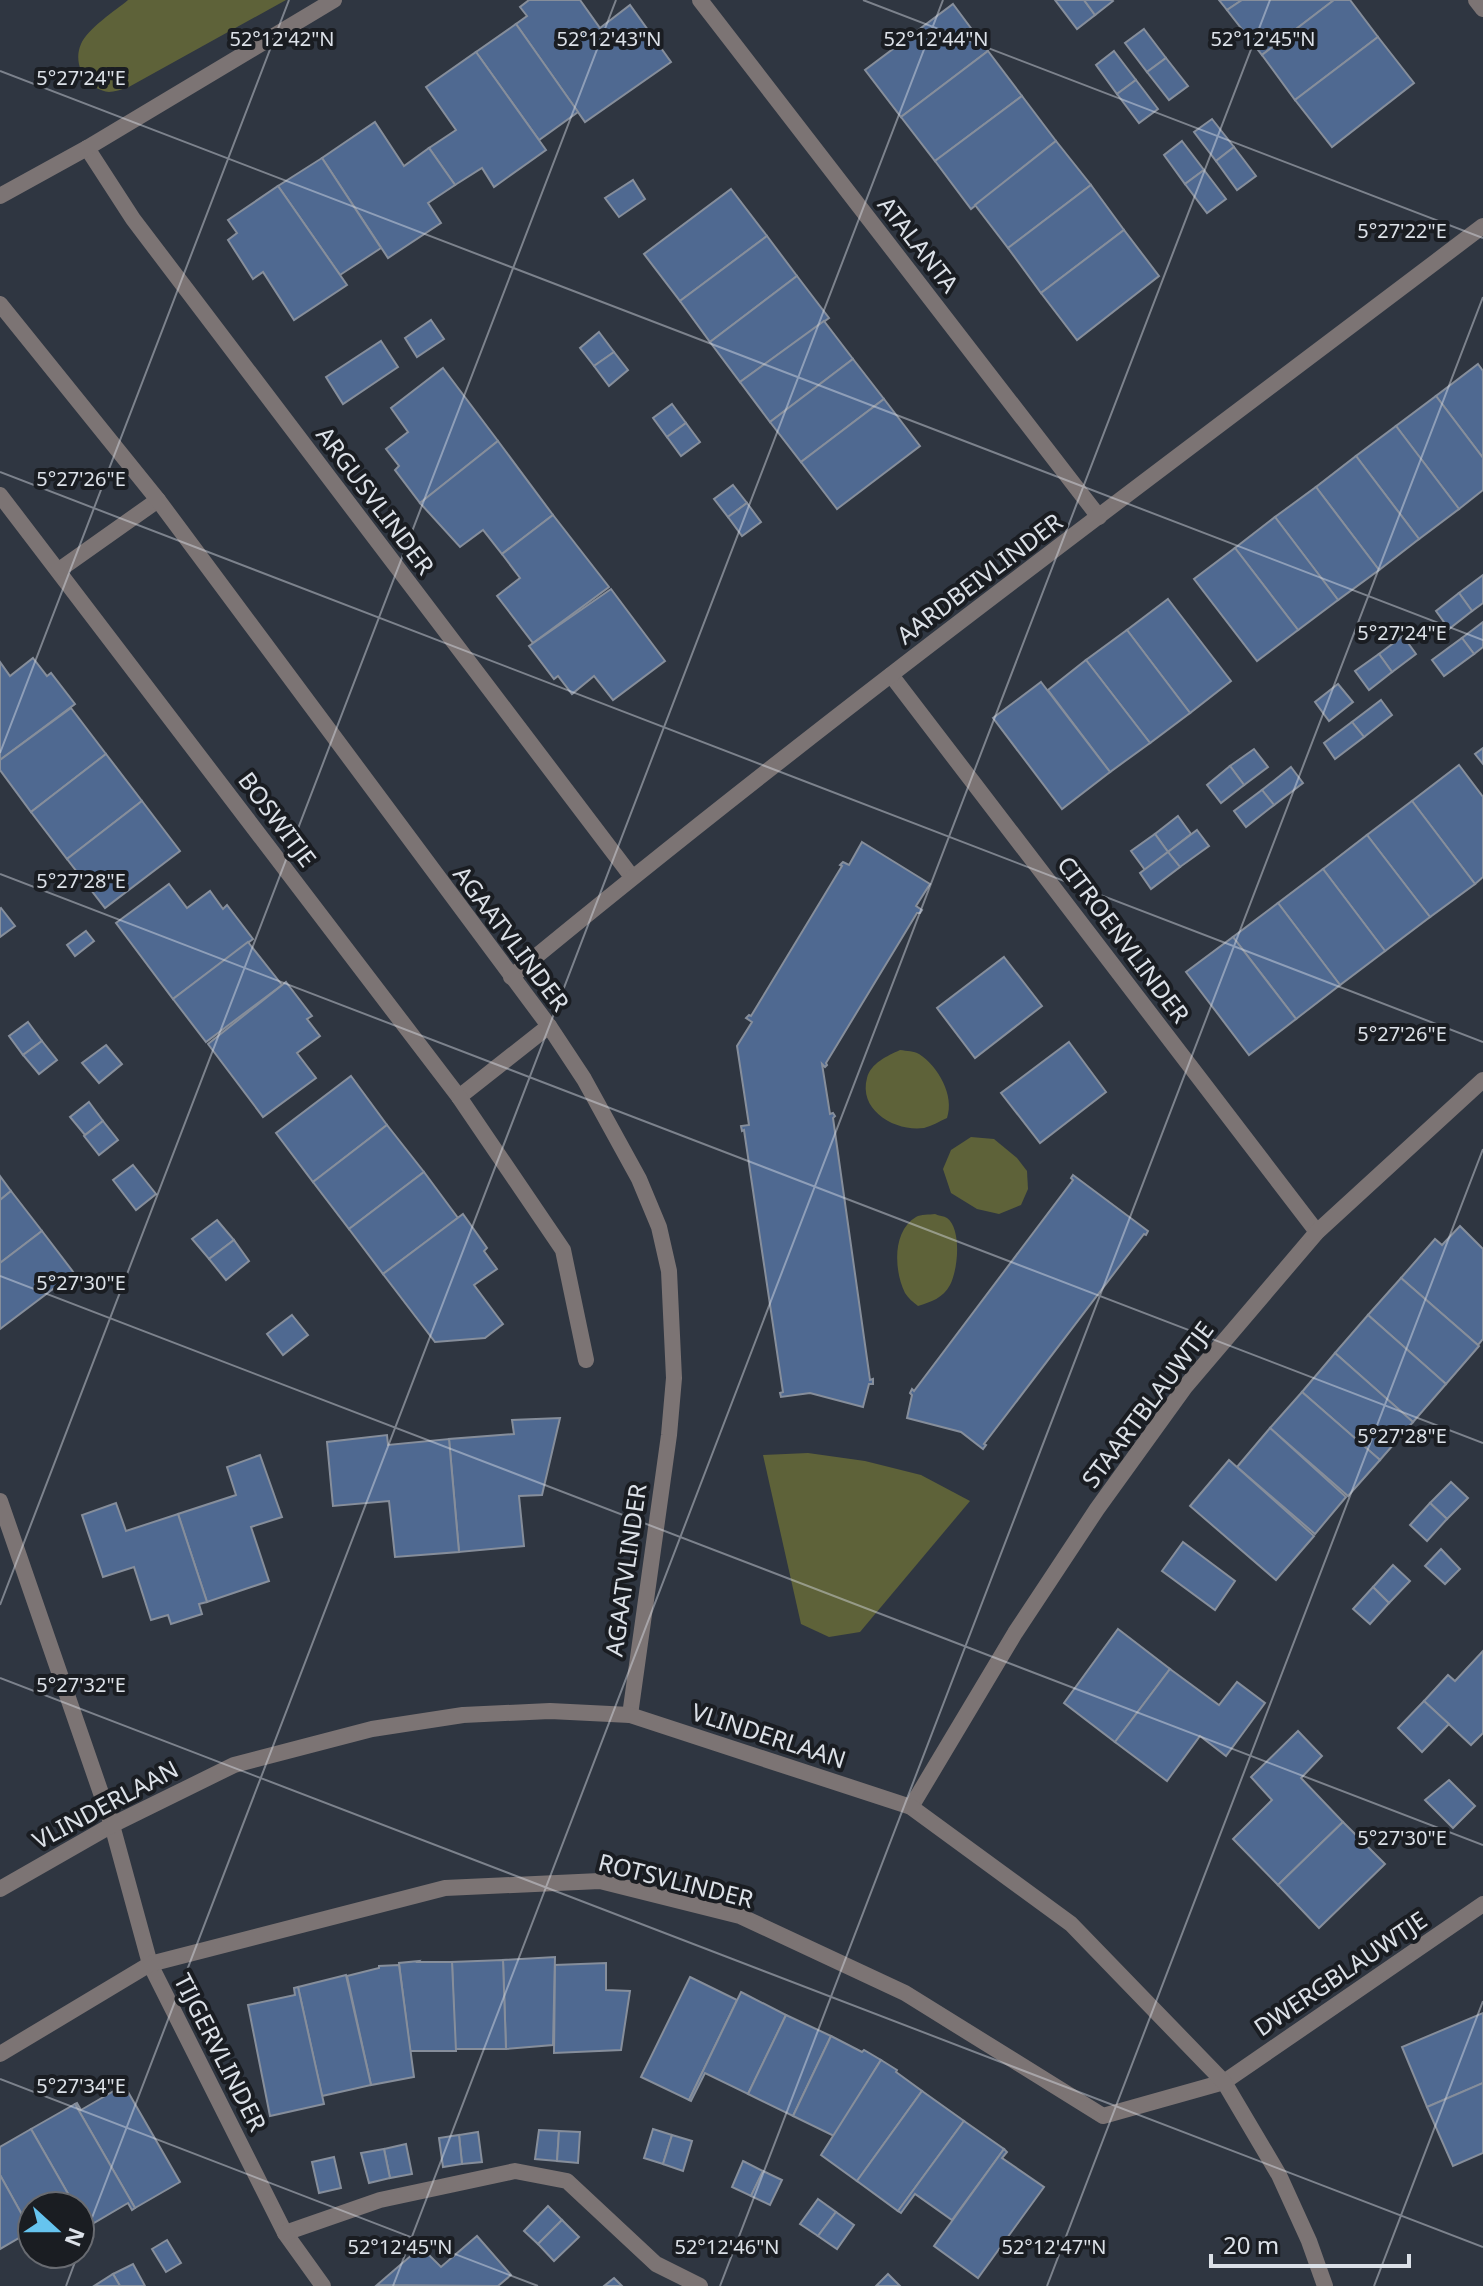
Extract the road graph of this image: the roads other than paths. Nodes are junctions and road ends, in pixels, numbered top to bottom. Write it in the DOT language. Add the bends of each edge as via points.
graph roads {
  1 [pos="334,0"];
  2 [pos="700,0"];
  3 [pos="1476,0"];
  4 [pos="1483,9"];
  5 [pos="87,148"];
  6 [pos="0,196"];
  7 [pos="1483,226"];
  8 [pos="0,304"];
  9 [pos="0,495"];
  10 [pos="158,500"];
  11 [pos="1099,517"];
  12 [pos="59,570"];
  13 [pos="891,675"];
  14 [pos="632,877"];
  15 [pos="511,977"];
  16 [pos="549,1026"];
  17 [pos="1483,1080"];
  18 [pos="459,1097"];
  19 [pos="1317,1232"];
  20 [pos="586,1360"];
  21 [pos="0,1501"];
  22 [pos="630,1715"];
  23 [pos="911,1807"];
  24 [pos="112,1825"];
  25 [pos="0,1889"];
  26 [pos="1483,1904"];
  27 [pos="150,1964"];
  28 [pos="0,2054"];
  29 [pos="1224,2082"];
  30 [pos="285,2233"];
  31 [pos="323,2286"];
  32 [pos="700,2286"];
  33 [pos="1325,2286"];
  1 -- 5 [label="street"];
  2 -- 11 [label="street, ATALANTA"];
  3 -- 4 [label="street"];
  5 -- 6 [label="street"];
  5 -- 14 [label="street, ARGUSVLINDER" via="133,219"];
  7 -- 11 [label="street, AARDBEIVLINDER"];
  8 -- 10 [label="street, AGAATVLINDER"];
  9 -- 12 [label="street, BOSWITJE"];
  10 -- 12 [label="street"];
  10 -- 15 [label="street, AGAATVLINDER"];
  11 -- 13 [label="street, AARDBEIVLINDER"];
  12 -- 18 [label="street, BOSWITJE"];
  13 -- 14 [label="street, AARDBEIVLINDER"];
  13 -- 19 [label="street, CITROENVLINDER"];
  14 -- 15 [label="street, AARDBEIVLINDER"];
  15 -- 16 [label="street, AGAATVLINDER"];
  16 -- 18 [label="street"];
  16 -- 22 [label="street, AGAATVLINDER" via="639,1179 659,1227 669,1271 673,1392"];
  17 -- 19 [label="street, STAARTBLAUWTJE"];
  18 -- 20 [label="street, BOSWITJE" via="563,1250"];
  19 -- 23 [label="street, STAARTBLAUWTJE" via="1185,1387 1097,1509"];
  21 -- 24 [label="street, TIJGERVLINDER"];
  22 -- 23 [label="street, VLINDERLAAN"];
  22 -- 24 [label="street, VLINDERLAAN" via="463,1715 372,1729 234,1765"];
  23 -- 29 [label="street, VLINDERLAAN" via="1071,1924"];
  24 -- 25 [label="street, VLINDERLAAN"];
  24 -- 27 [label="street, TIJGERVLINDER"];
  26 -- 29 [label="street, DWERGBLAUWTJE"];
  27 -- 28 [label="street, ROTSVLINDER"];
  27 -- 29 [label="street, ROTSVLINDER" via="445,1888 600,1881 740,1916 891,1987 1103,2116"];
  27 -- 30 [label="street, TIJGERVLINDER"];
  29 -- 33 [label="street, VLINDERLAAN" via="1279,2175"];
  30 -- 31 [label="street, TIJGERVLINDER"];
  30 -- 32 [label="street" via="380,2200 515,2171 567,2181 656,2264"];
}
